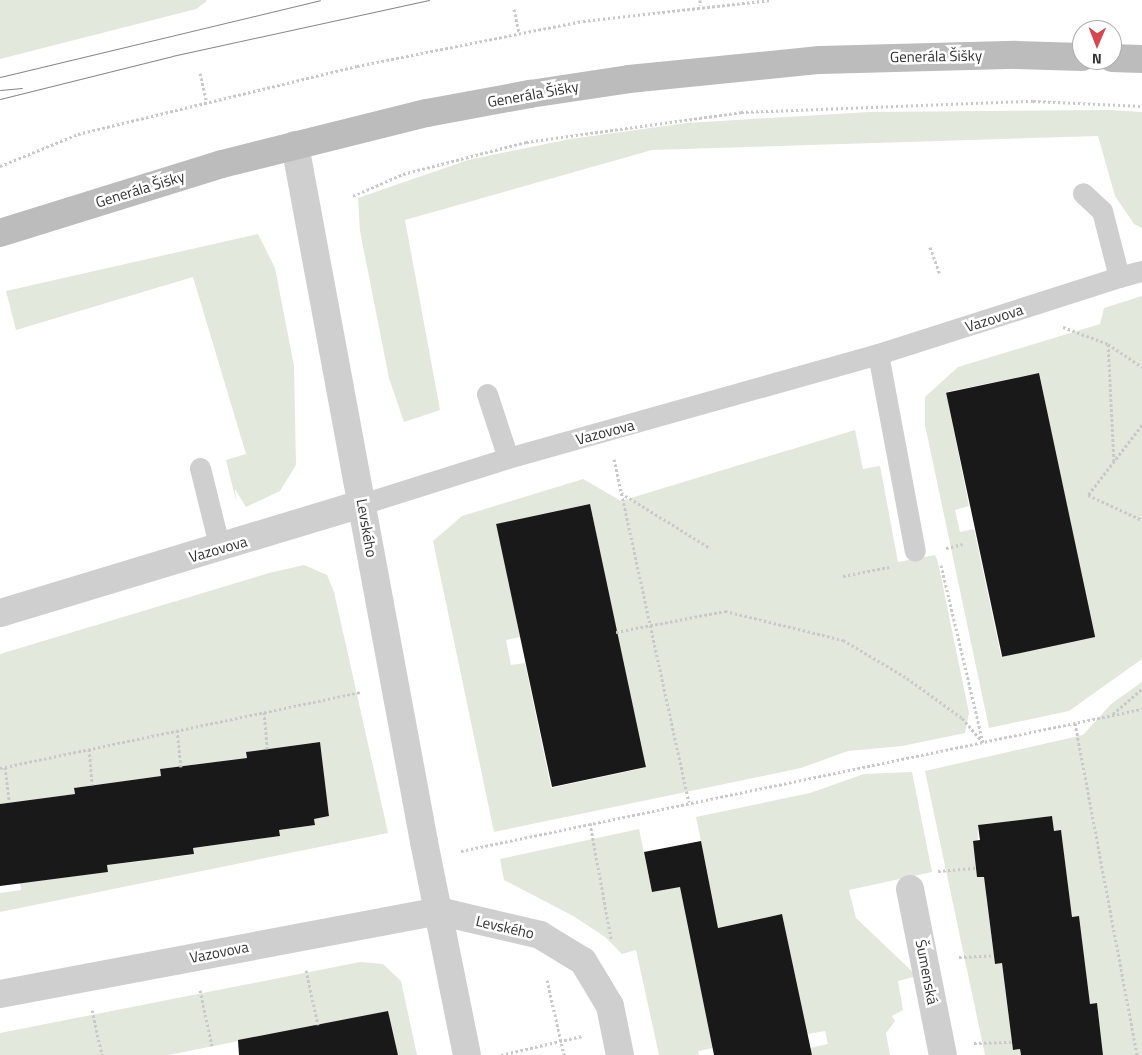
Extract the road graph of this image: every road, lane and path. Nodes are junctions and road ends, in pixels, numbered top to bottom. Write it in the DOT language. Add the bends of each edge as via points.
graph roads {
  1 [pos="700,0"];
  2 [pos="771,0"];
  3 [pos="700,6"];
  4 [pos="514,9"];
  5 [pos="519,32"];
  6 [pos="1072,56"];
  7 [pos="1122,59"];
  8 [pos="1142,60"];
  9 [pos="200,73"];
  10 [pos="206,100"];
  11 [pos="1142,106"];
  12 [pos="295,145"];
  13 [pos="0,166"];
  14 [pos="1083,193"];
  15 [pos="353,196"];
  16 [pos="0,232"];
  17 [pos="930,247"];
  18 [pos="1142,271"];
  19 [pos="940,274"];
  20 [pos="1119,276"];
  21 [pos="1018,311"];
  22 [pos="1108,344"];
  23 [pos="878,354"];
  24 [pos="1142,367"];
  25 [pos="487,394"];
  26 [pos="1142,425"];
  27 [pos="609,432"];
  28 [pos="508,458"];
  29 [pos="1114,462"];
  30 [pos="200,468"];
  31 [pos="620,493"];
  32 [pos="362,504"];
  33 [pos="1142,520"];
  34 [pos="963,544"];
  35 [pos="710,548"];
  36 [pos="220,549"];
  37 [pos="938,550"];
  38 [pos="915,551"];
  39 [pos="843,576"];
  40 [pos="0,613"];
  41 [pos="652,625"];
  42 [pos="616,632"];
  43 [pos="1142,689"];
  44 [pos="360,692"];
  45 [pos="1142,709"];
  46 [pos="264,712"];
  47 [pos="1112,715"];
  48 [pos="1075,722"];
  49 [pos="178,730"];
  50 [pos="983,742"];
  51 [pos="89,749"];
  52 [pos="267,749"];
  53 [pos="5,767"];
  54 [pos="181,767"];
  55 [pos="0,768"];
  56 [pos="92,785"];
  57 [pos="9,802"];
  58 [pos="689,802"];
  59 [pos="590,823"];
  60 [pos="460,851"];
  61 [pos="976,868"];
  62 [pos="937,871"];
  63 [pos="910,889"];
  64 [pos="438,911"];
  65 [pos="612,946"];
  66 [pos="994,955"];
  67 [pos="953,957"];
  68 [pos="306,967"];
  69 [pos="200,989"];
  70 [pos="0,994"];
  71 [pos="92,1010"];
  72 [pos="318,1024"];
  73 [pos="617,1042"];
  74 [pos="1012,1042"];
  75 [pos="969,1044"];
  76 [pos="212,1046"];
  77 [pos="102,1055"];
  78 [pos="467,1055"];
  79 [pos="501,1055"];
  80 [pos="943,1055"];
  81 [pos="1137,1055"];
  1 -- 3 [label="path"];
  2 -- 3 [label="path"];
  3 -- 5 [label="path"];
  4 -- 5 [label="path"];
  5 -- 10 [label="path"];
  6 -- 12 [label="main road, Generála Šišky" via="820,60 658,75 427,113"];
  7 -- 8 [label="main road"];
  9 -- 10 [label="path"];
  10 -- 13 [label="path" via="78,134"];
  11 -- 15 [label="path" via="1033,101 741,112 526,142 403,174"];
  12 -- 16 [label="main road, Generála Šišky"];
  12 -- 32 [label="street, Levského"];
  14 -- 20 [label="lane" via="1102,211"];
  17 -- 19 [label="path"];
  18 -- 20 [label="lane, Vazovova"];
  20 -- 21 [label="lane, Vazovova" via="1070,290"];
  21 -- 22 [label="path"];
  21 -- 23 [label="lane, Vazovova"];
  22 -- 24 [label="path"];
  22 -- 29 [label="path"];
  23 -- 27 [label="lane, Vazovova"];
  23 -- 38 [label="lane"];
  25 -- 28 [label="lane"];
  26 -- 29 [label="path"];
  27 -- 28 [label="lane, Vazovova"];
  27 -- 31 [label="path"];
  28 -- 32 [label="lane, Vazovova"];
  29 -- 33 [label="path" via="1088,495"];
  30 -- 36 [label="lane"];
  31 -- 35 [label="path"];
  31 -- 41 [label="path"];
  32 -- 36 [label="street, Vazovova"];
  32 -- 64 [label="street, Levského"];
  34 -- 37 [label="path"];
  36 -- 40 [label="street, Vazovova"];
  37 -- 38 [label="path"];
  37 -- 50 [label="path"];
  38 -- 39 [label="path" via="897,565"];
  41 -- 42 [label="path"];
  41 -- 50 [label="path" via="725,611 843,640 907,678 962,718"];
  41 -- 58 [label="path"];
  43 -- 47 [label="path"];
  44 -- 46 [label="path"];
  45 -- 47 [label="path"];
  46 -- 49 [label="path"];
  46 -- 52 [label="path"];
  47 -- 48 [label="path"];
  48 -- 50 [label="path"];
  48 -- 81 [label="path"];
  49 -- 51 [label="path"];
  49 -- 54 [label="path"];
  50 -- 58 [label="path"];
  51 -- 53 [label="path"];
  51 -- 56 [label="path"];
  53 -- 55 [label="path"];
  53 -- 57 [label="path"];
  58 -- 59 [label="path"];
  59 -- 60 [label="path"];
  59 -- 65 [label="path"];
  61 -- 62 [label="path"];
  63 -- 80 [label="street, Šumenská"];
  64 -- 70 [label="street, Vazovova"];
  64 -- 73 [label="street, Levského" via="540,935 583,960 610,1006"];
  64 -- 78 [label="street, Levského"];
  66 -- 67 [label="path"];
  68 -- 72 [label="path"];
  69 -- 76 [label="path"];
  71 -- 77 [label="path"];
  73 -- 79 [label="path"];
  74 -- 75 [label="path"];
}
